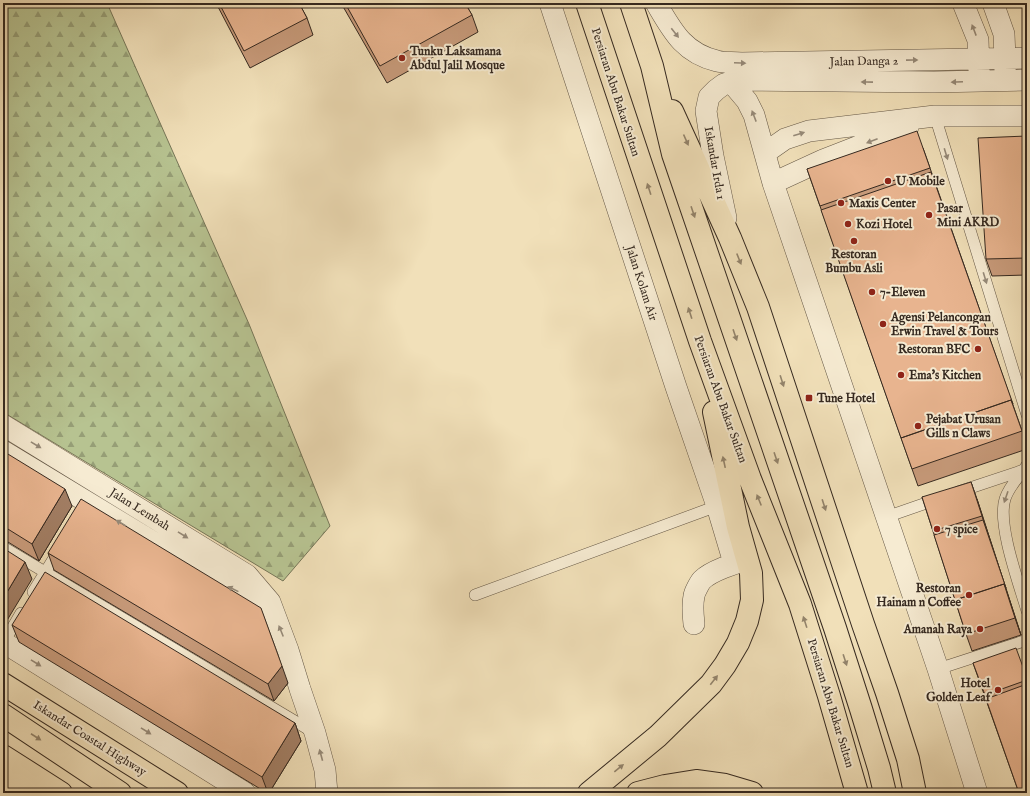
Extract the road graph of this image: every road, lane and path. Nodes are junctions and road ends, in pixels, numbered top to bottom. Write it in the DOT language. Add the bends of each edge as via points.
graph roads {
  1 [pos="550,3"];
  2 [pos="587,3"];
  3 [pos="631,3"];
  4 [pos="656,3"];
  5 [pos="963,3"];
  6 [pos="993,3"];
  7 [pos="1005,58"];
  8 [pos="1027,58"];
  9 [pos="979,59"];
  10 [pos="933,60"];
  11 [pos="652,66"];
  12 [pos="1005,80"];
  13 [pos="1027,80"];
  14 [pos="979,81"];
  15 [pos="934,82"];
  16 [pos="724,86"];
  17 [pos="935,116"];
  18 [pos="1027,116"];
  19 [pos="765,153"];
  20 [pos="773,183"];
  21 [pos="730,238"];
  22 [pos="700,341"];
  23 [pos="1027,415"];
  24 [pos="3,425"];
  25 [pos="3,451"];
  26 [pos="1025,467"];
  27 [pos="101,484"];
  28 [pos="717,506"];
  29 [pos="86,507"];
  30 [pos="886,517"];
  31 [pos="64,541"];
  32 [pos="3,547"];
  33 [pos="741,561"];
  34 [pos="45,572"];
  35 [pos="476,596"];
  36 [pos="270,602"];
  37 [pos="1027,611"];
  38 [pos="694,624"];
  39 [pos="1027,640"];
  40 [pos="3,642"];
  41 [pos="938,669"];
  42 [pos="3,684"];
  43 [pos="3,715"];
  44 [pos="315,733"];
  45 [pos="3,756"];
  46 [pos="3,772"];
  47 [pos="117,791"];
  48 [pos="22,793"];
  49 [pos="61,793"];
  50 [pos="177,793"];
  51 [pos="245,793"];
  52 [pos="327,793"];
  53 [pos="589,793"];
  54 [pos="638,793"];
  55 [pos="752,793"];
  56 [pos="857,793"];
  57 [pos="885,793"];
  58 [pos="915,793"];
  59 [pos="977,793"];
  1 -- 28 [label="street, Jalan Kolam Air"];
  22 -- 2 [label="highway, Persiaran Abu Bakar Sultan, one-way"];
  3 -- 11 [label="highway"];
  4 -- 10 [label="street, Jalan Danga 2, one-way" via="683,44 702,56 718,61 741,63"];
  9 -- 5 [label="street, one-way" via="978,40"];
  6 -- 7 [label="street" via="1004,34"];
  7 -- 8 [label="street, Jalan Danga 2"];
  7 -- 9 [label="street, Jalan Danga 2"];
  7 -- 12 [label="street"];
  9 -- 10 [label="street, Jalan Danga 2"];
  9 -- 14 [label="street"];
  10 -- 15 [label="street"];
  11 -- 21 [label="highway, one-way"];
  11 -- 57 [label="highway, one-way" via="673,154 835,628"];
  12 -- 13 [label="street, Jalan Danga 2"];
  12 -- 14 [label="street, Jalan Danga 2"];
  14 -- 15 [label="street, Jalan Danga 2, one-way"];
  15 -- 16 [label="street, Jalan Danga 2, one-way" via="737,80"];
  15 -- 17 [label="street"];
  19 -- 16 [label="street, one-way" via="754,114 747,101"];
  16 -- 21 [label="street, Iskandar Irda 1" via="709,97 706,111"];
  17 -- 18 [label="street"];
  19 -- 17 [label="street, one-way" via="785,139 809,131"];
  17 -- 20 [label="street, one-way" via="823,160"];
  17 -- 23 [label="lane, one-way"];
  19 -- 20 [label="street"];
  20 -- 30 [label="street"];
  21 -- 58 [label="highway, one-way" via="758,307 887,693 908,759"];
  33 -- 22 [label="highway, one-way" via="738,527"];
  56 -- 22 [label="highway, Persiaran Abu Bakar Sultan, one-way" via="800,604 750,479"];
  24 -- 27 [label="street, Jalan Lembah, one-way"];
  25 -- 29 [label="street, Jalan Lembah"];
  26 -- 30 [label="lane"];
  26 -- 37 [label="lane, one-way" via="1011,486 1003,510 1007,542"];
  27 -- 29 [label="street"];
  27 -- 36 [label="street, Jalan Lembah, one-way" via="247,575"];
  28 -- 33 [label="street, Jalan Kolam Air"];
  28 -- 35 [label="lane"];
  36 -- 29 [label="street, Jalan Lembah, one-way" via="234,591"];
  30 -- 41 [label="street"];
  31 -- 34 [label="lane"];
  32 -- 34 [label="lane"];
  33 -- 38 [label="street" via="702,580 694,595"];
  53 -- 33 [label="highway, one-way" via="658,736 711,684 725,665 738,643 752,600 751,573"];
  34 -- 40 [label="lane"];
  34 -- 44 [label="lane"];
  44 -- 36 [label="street, Jalan Lembah, one-way"];
  39 -- 41 [label="lane"];
  40 -- 51 [label="street, one-way"];
  41 -- 59 [label="street"];
  42 -- 50 [label="highway, Iskandar Coastal Highway"];
  43 -- 47 [label="highway, one-way"];
  52 -- 44 [label="street, Jalan Lembah, one-way" via="325,770"];
  45 -- 49 [label="highway"];
  46 -- 48 [label="highway"];
  54 -- 55 [label="highway" via="696,782 725,785"];
}
